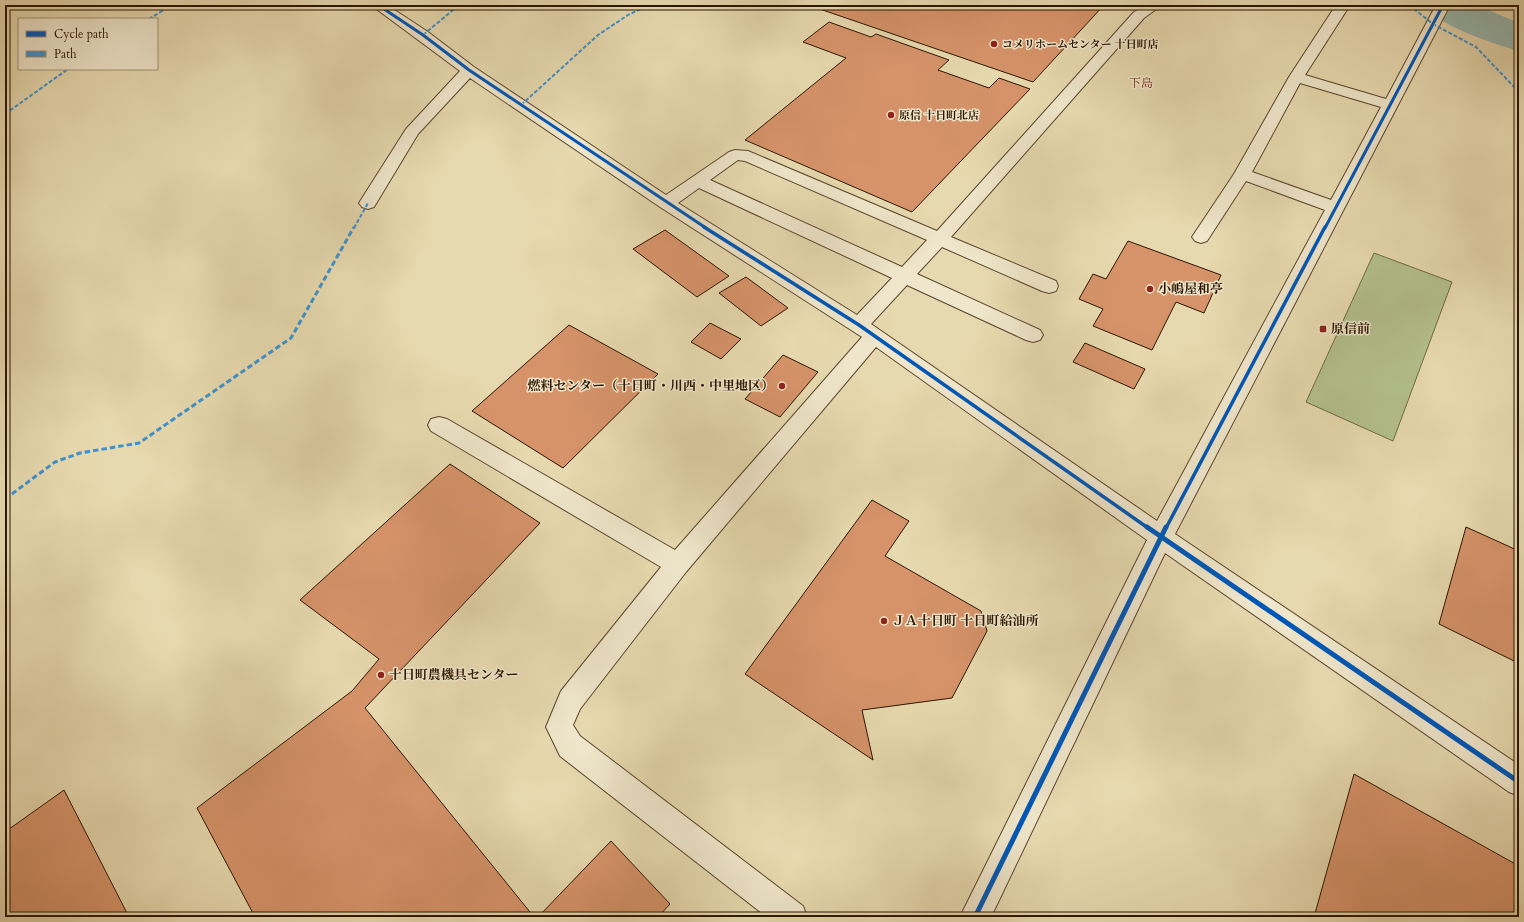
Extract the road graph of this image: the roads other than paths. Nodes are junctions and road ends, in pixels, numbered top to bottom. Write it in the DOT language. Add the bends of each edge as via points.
graph roads {
  1 [pos="378,5"];
  2 [pos="1156,5"];
  3 [pos="1343,5"];
  4 [pos="1440,10"];
  5 [pos="470,70"];
  6 [pos="1296,77"];
  7 [pos="1390,105"];
  8 [pos="1242,174"];
  9 [pos="697,182"];
  10 [pos="666,203"];
  11 [pos="368,204"];
  12 [pos="1336,208"];
  13 [pos="1201,237"];
  14 [pos="940,238"];
  15 [pos="904,276"];
  16 [pos="1049,286"];
  17 [pos="867,330"];
  18 [pos="1033,335"];
  19 [pos="439,425"];
  20 [pos="1161,537"];
  21 [pos="678,564"];
  22 [pos="1519,782"];
  23 [pos="792,917"];
  24 [pos="975,917"];
  1 -- 5 [label="street" via="424,35"];
  2 -- 14 [label="street" via="1139,15"];
  3 -- 6 [label="street"];
  4 -- 7 [label="street"];
  5 -- 10 [label="street"];
  5 -- 11 [label="street" via="412,132"];
  6 -- 7 [label="street"];
  6 -- 8 [label="street"];
  7 -- 12 [label="street"];
  8 -- 12 [label="street"];
  8 -- 13 [label="street"];
  9 -- 10 [label="street"];
  9 -- 14 [label="street" via="735,155 748,156"];
  9 -- 15 [label="street"];
  10 -- 17 [label="street"];
  12 -- 20 [label="street"];
  14 -- 15 [label="street"];
  14 -- 16 [label="street"];
  15 -- 17 [label="street"];
  15 -- 18 [label="street"];
  17 -- 20 [label="street"];
  17 -- 21 [label="street"];
  19 -- 21 [label="street"];
  20 -- 22 [label="street"];
  20 -- 24 [label="street"];
  21 -- 23 [label="street" via="570,700 559,726 570,746"];
}
